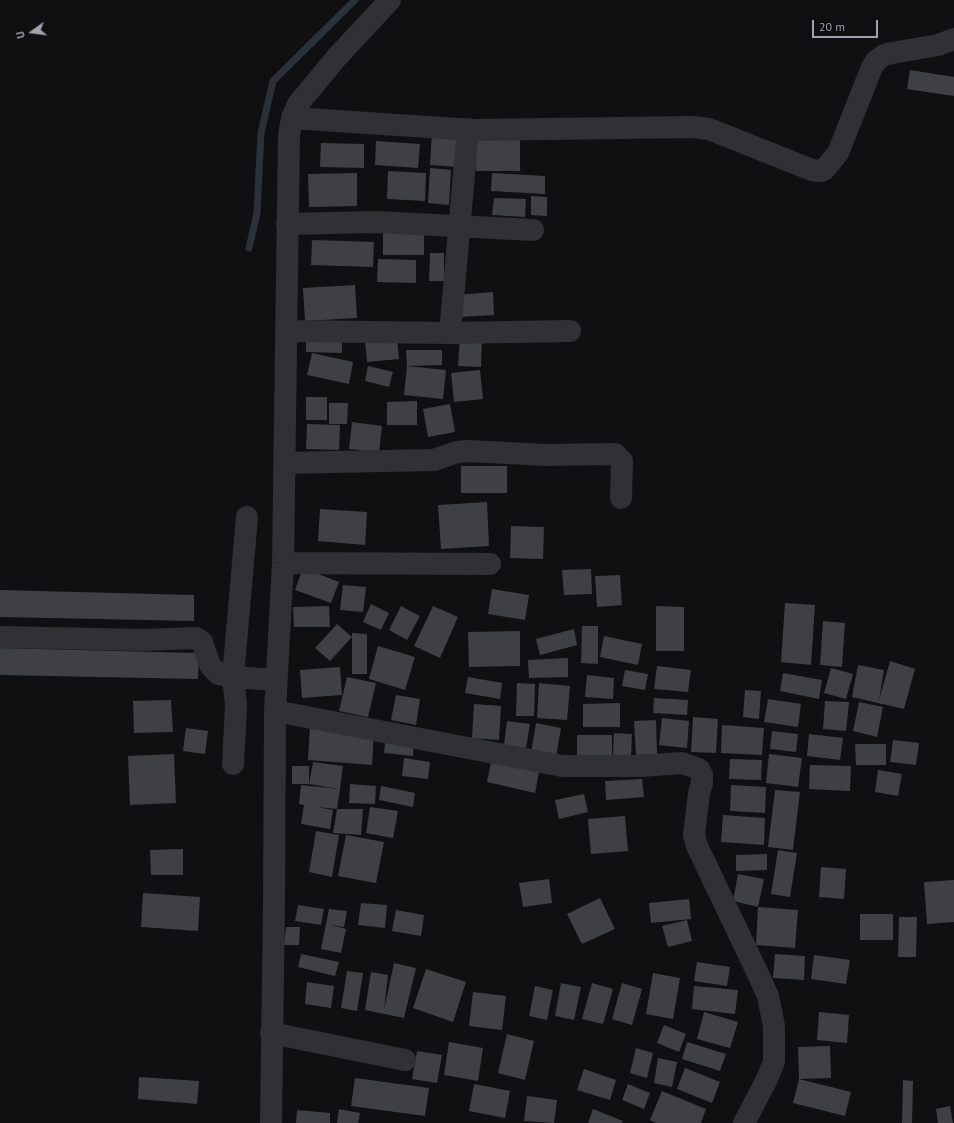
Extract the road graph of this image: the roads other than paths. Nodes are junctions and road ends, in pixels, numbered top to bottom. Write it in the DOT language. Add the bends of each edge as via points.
graph roads {
  1 [pos="390,0"];
  2 [pos="954,39"];
  3 [pos="292,118"];
  4 [pos="468,129"];
  5 [pos="287,224"];
  6 [pos="460,226"];
  7 [pos="533,230"];
  8 [pos="286,331"];
  9 [pos="570,331"];
  10 [pos="450,333"];
  11 [pos="284,463"];
  12 [pos="621,498"];
  13 [pos="247,517"];
  14 [pos="283,563"];
  15 [pos="490,564"];
  16 [pos="0,637"];
  17 [pos="252,679"];
  18 [pos="275,710"];
  19 [pos="233,764"];
  20 [pos="271,1033"];
  21 [pos="405,1060"];
  22 [pos="271,1123"];
  23 [pos="744,1123"];
  1 -- 3 [label="street" via="316,82 298,104"];
  2 -- 4 [label="street" via="892,53 876,61 838,153 824,170 820,171 709,129 693,127"];
  3 -- 4 [label="street"];
  3 -- 5 [label="street" via="289,135"];
  4 -- 6 [label="street"];
  5 -- 6 [label="street" via="376,222"];
  5 -- 8 [label="street"];
  6 -- 7 [label="street"];
  6 -- 10 [label="street"];
  8 -- 10 [label="street"];
  8 -- 11 [label="street"];
  9 -- 10 [label="street"];
  11 -- 12 [label="street" via="434,460 457,452 469,451 615,454 622,461"];
  11 -- 14 [label="street"];
  13 -- 17 [label="street"];
  14 -- 15 [label="street"];
  14 -- 17 [label="street"];
  16 -- 17 [label="street" via="144,640 196,638 205,646 210,665 218,674"];
  17 -- 18 [label="street"];
  17 -- 19 [label="street" via="236,705"];
  18 -- 20 [label="street"];
  18 -- 23 [label="street" via="562,766 682,763 699,769 702,783 694,834 697,846 768,996 774,1026 774,1062"];
  20 -- 21 [label="street"];
  20 -- 22 [label="street"];
}
